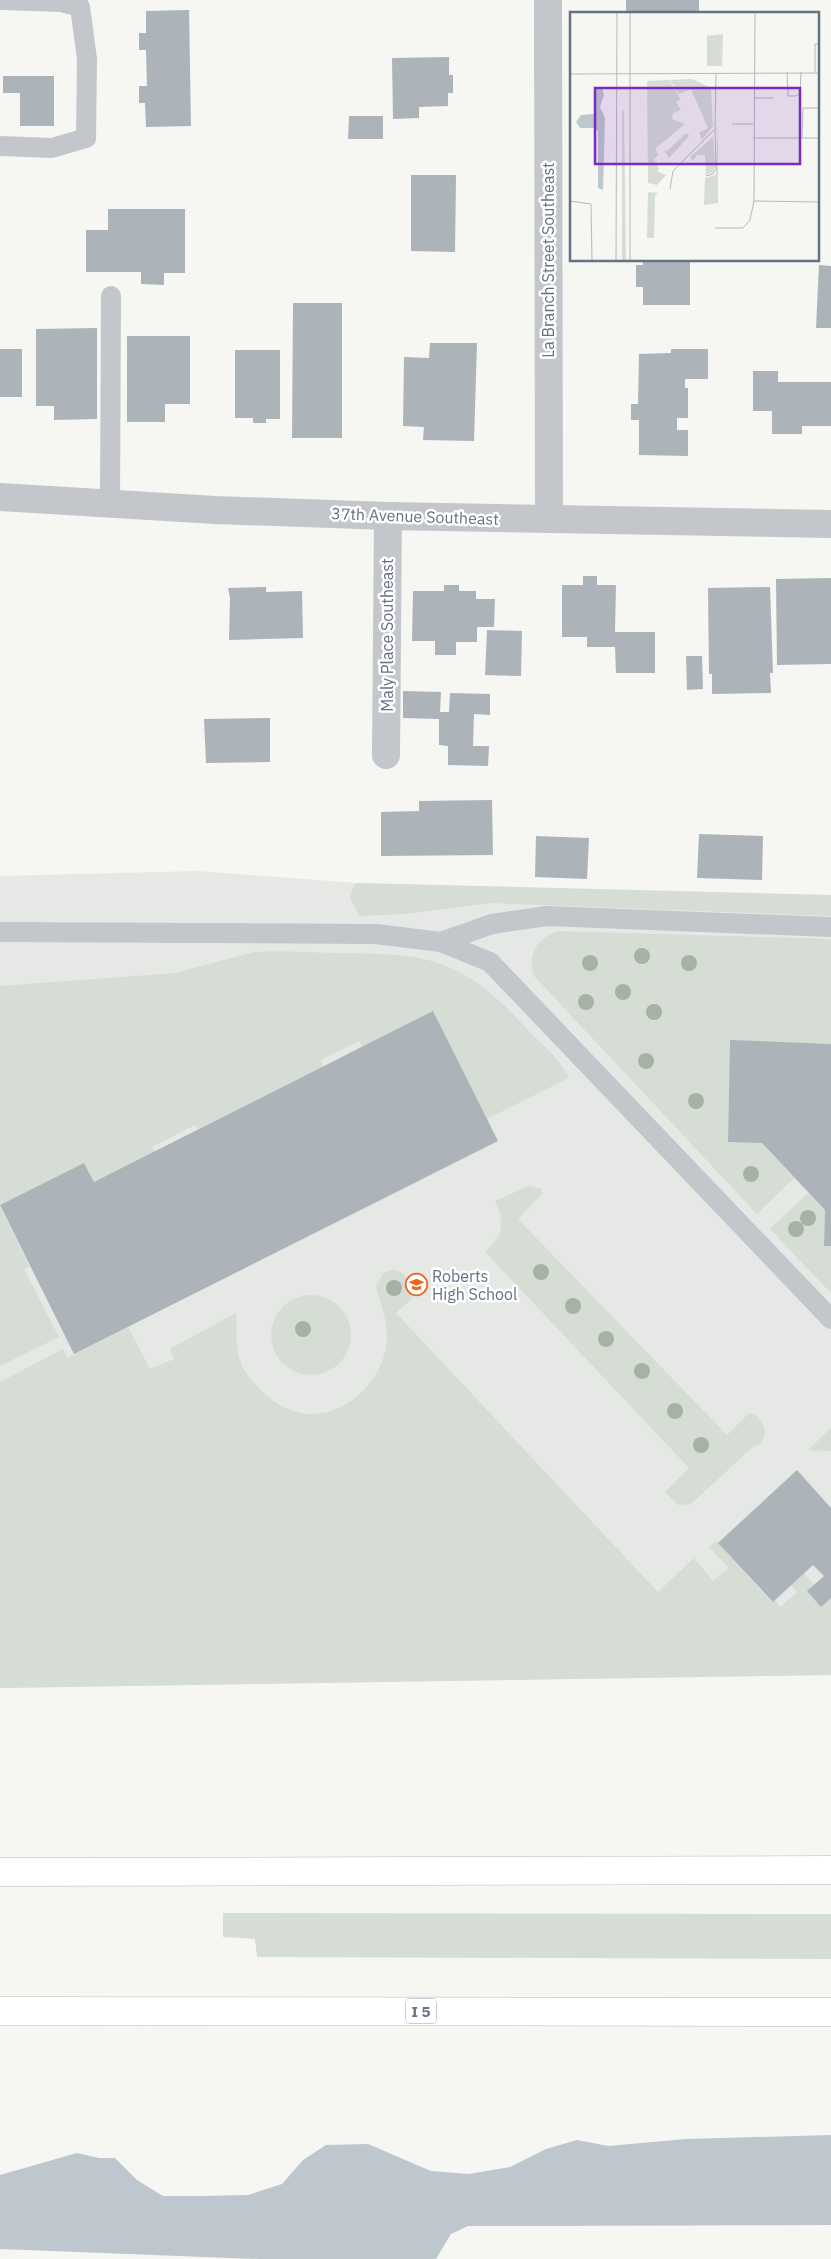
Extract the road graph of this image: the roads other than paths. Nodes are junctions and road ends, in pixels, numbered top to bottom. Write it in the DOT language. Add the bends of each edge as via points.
graph roads {
  1 [pos="2,0"];
  2 [pos="548,0"];
  3 [pos="0,146"];
  4 [pos="111,296"];
  5 [pos="0,497"];
  6 [pos="110,503"];
  7 [pos="388,516"];
  8 [pos="549,520"];
  9 [pos="831,524"];
  10 [pos="386,755"];
  11 [pos="831,927"];
  12 [pos="0,932"];
  13 [pos="441,942"];
  14 [pos="831,1319"];
  15 [pos="831,1870"];
  16 [pos="5,1872"];
  17 [pos="5,2010"];
  18 [pos="831,2012"];
  1 -- 3 [label="lane" via="62,2 80,8 87,79 86,138 52,148"];
  2 -- 8 [label="street, La Branch Street Southeast"];
  4 -- 6 [label="lane"];
  5 -- 6 [label="street, 37th Avenue Southeast"];
  6 -- 7 [label="street, 37th Avenue Southeast"];
  7 -- 8 [label="street, 37th Avenue Southeast"];
  7 -- 10 [label="street, Maly Place Southeast"];
  8 -- 9 [label="street, 37th Avenue Southeast"];
  11 -- 13 [label="lane" via="547,916 492,924"];
  12 -- 13 [label="lane" via="376,934"];
  13 -- 14 [label="lane" via="490,962"];
  15 -- 16 [label="highway"];
  17 -- 18 [label="highway, I 5"];
}
